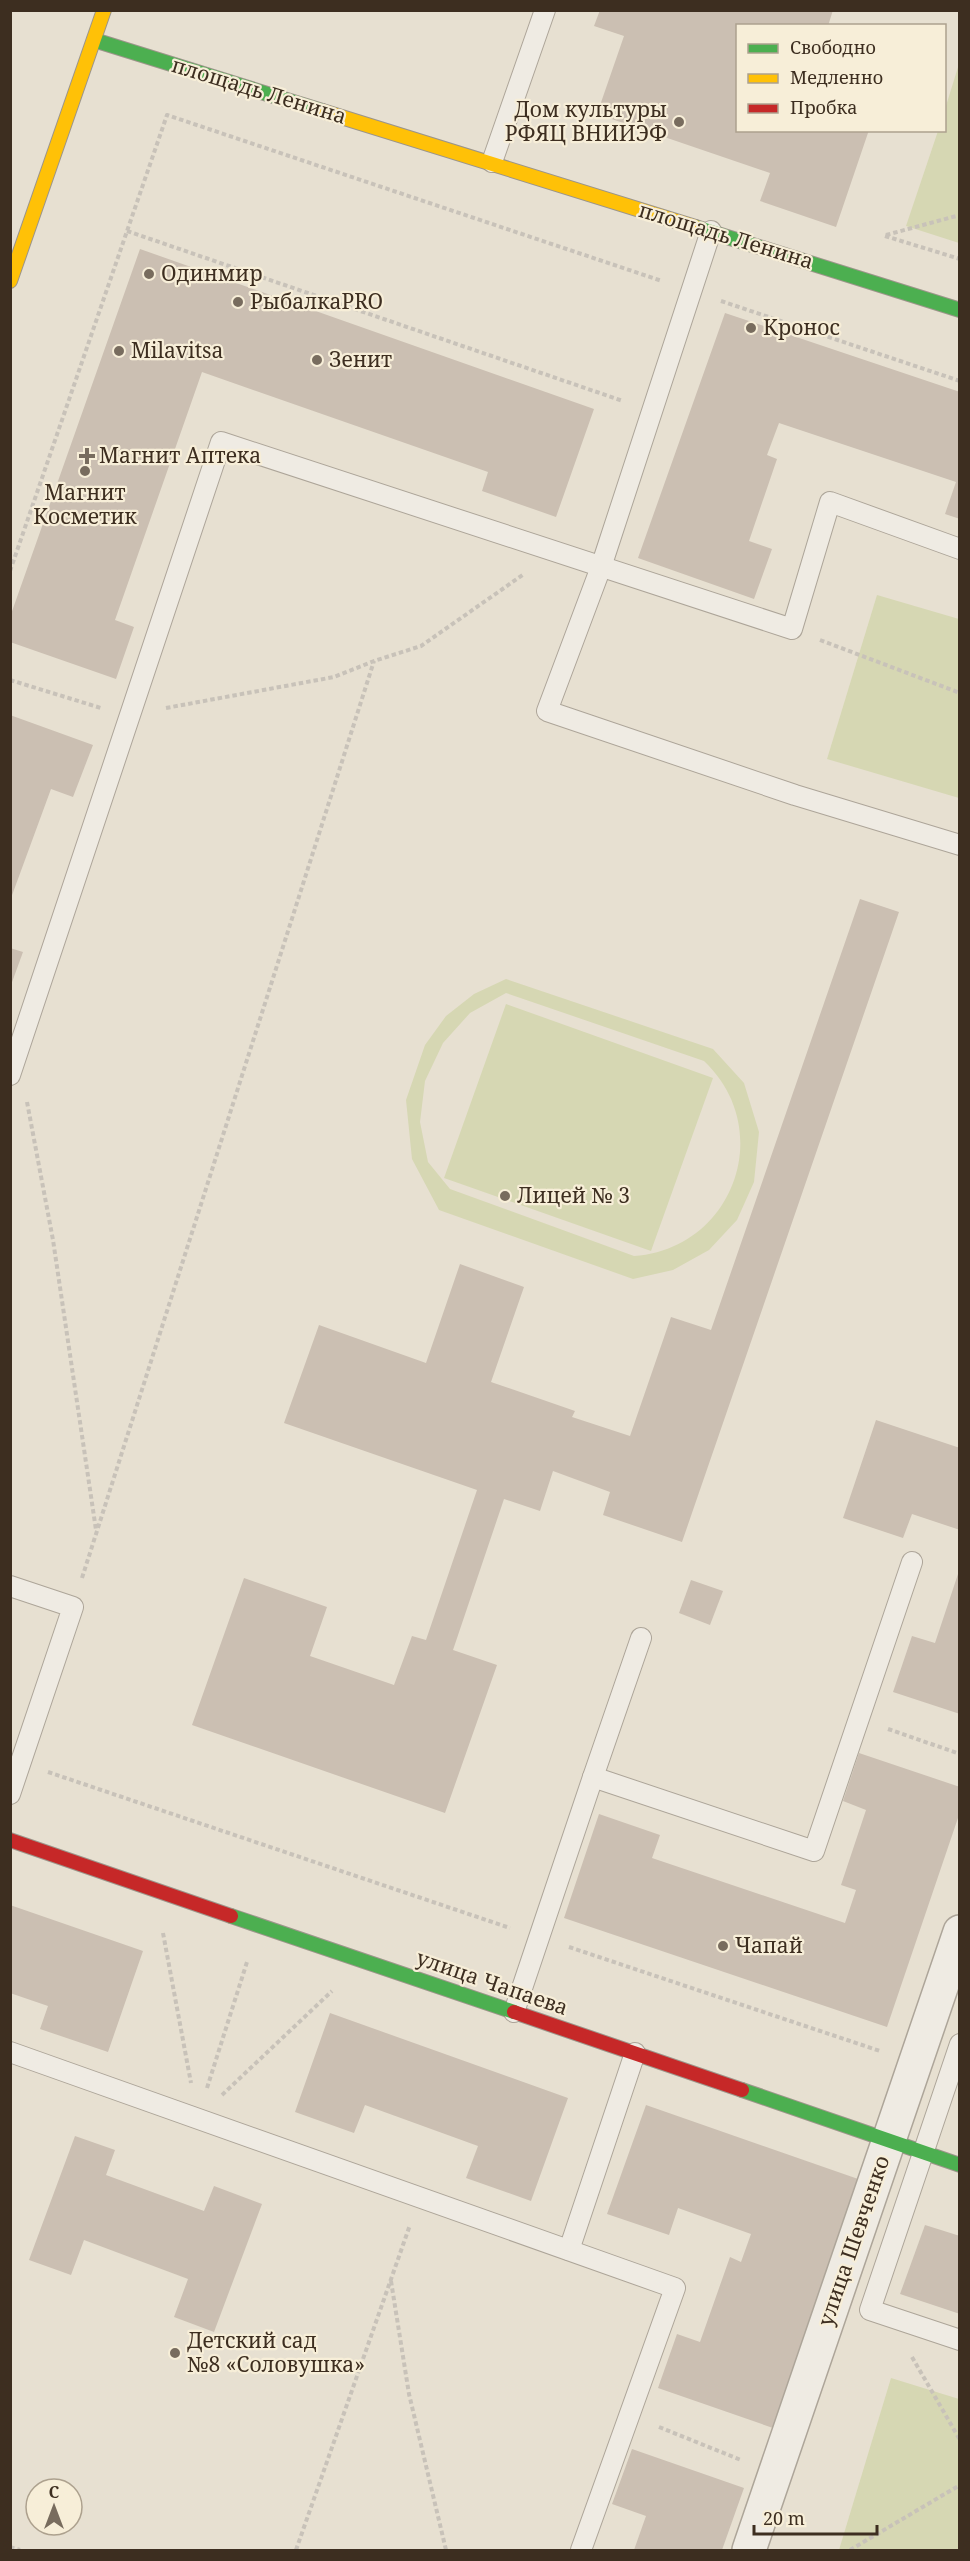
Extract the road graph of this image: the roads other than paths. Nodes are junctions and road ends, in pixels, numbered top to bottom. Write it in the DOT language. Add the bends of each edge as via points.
graph roads {
  1 [pos="104,10"];
  2 [pos="545,10"];
  3 [pos="94,40"];
  4 [pos="492,162"];
  5 [pos="711,231"];
  6 [pos="10,281"];
  7 [pos="960,310"];
  8 [pos="960,549"];
  9 [pos="601,567"];
  10 [pos="960,845"];
  11 [pos="14,1052"];
  12 [pos="10,1076"];
  13 [pos="912,1562"];
  14 [pos="10,1586"];
  15 [pos="641,1638"];
  16 [pos="594,1777"];
  17 [pos="10,1794"];
  18 [pos="10,1840"];
  19 [pos="960,1932"];
  20 [pos="514,2012"];
  21 [pos="960,2044"];
  22 [pos="10,2052"];
  23 [pos="635,2053"];
  24 [pos="888,2141"];
  25 [pos="923,2152"];
  26 [pos="960,2165"];
  27 [pos="570,2250"];
  28 [pos="960,2340"];
  29 [pos="581,2550"];
  30 [pos="749,2550"];
  1 -- 3 [label="street"];
  2 -- 4 [label="lane"];
  3 -- 4 [label="street, площадь Ленина"];
  3 -- 6 [label="street"];
  4 -- 5 [label="street, площадь Ленина"];
  5 -- 7 [label="street, площадь Ленина"];
  5 -- 9 [label="lane"];
  8 -- 9 [label="lane" via="830,502 792,629"];
  9 -- 10 [label="lane" via="547,711 795,795"];
  9 -- 11 [label="lane" via="221,442"];
  11 -- 12 [label="lane"];
  13 -- 16 [label="lane" via="814,1851"];
  14 -- 17 [label="lane" via="73,1607"];
  15 -- 16 [label="lane"];
  16 -- 20 [label="lane"];
  18 -- 20 [label="street, улица Чапаева"];
  19 -- 24 [label="street, улица Шевченко"];
  20 -- 23 [label="street, улица Чапаева"];
  21 -- 25 [label="lane"];
  22 -- 27 [label="lane"];
  23 -- 24 [label="street, улица Чапаева"];
  23 -- 27 [label="lane"];
  24 -- 25 [label="street, улица Чапаева"];
  24 -- 30 [label="street, улица Шевченко"];
  25 -- 26 [label="street, улица Чапаева"];
  25 -- 28 [label="lane" via="870,2310"];
  27 -- 29 [label="lane" via="675,2288"];
}
